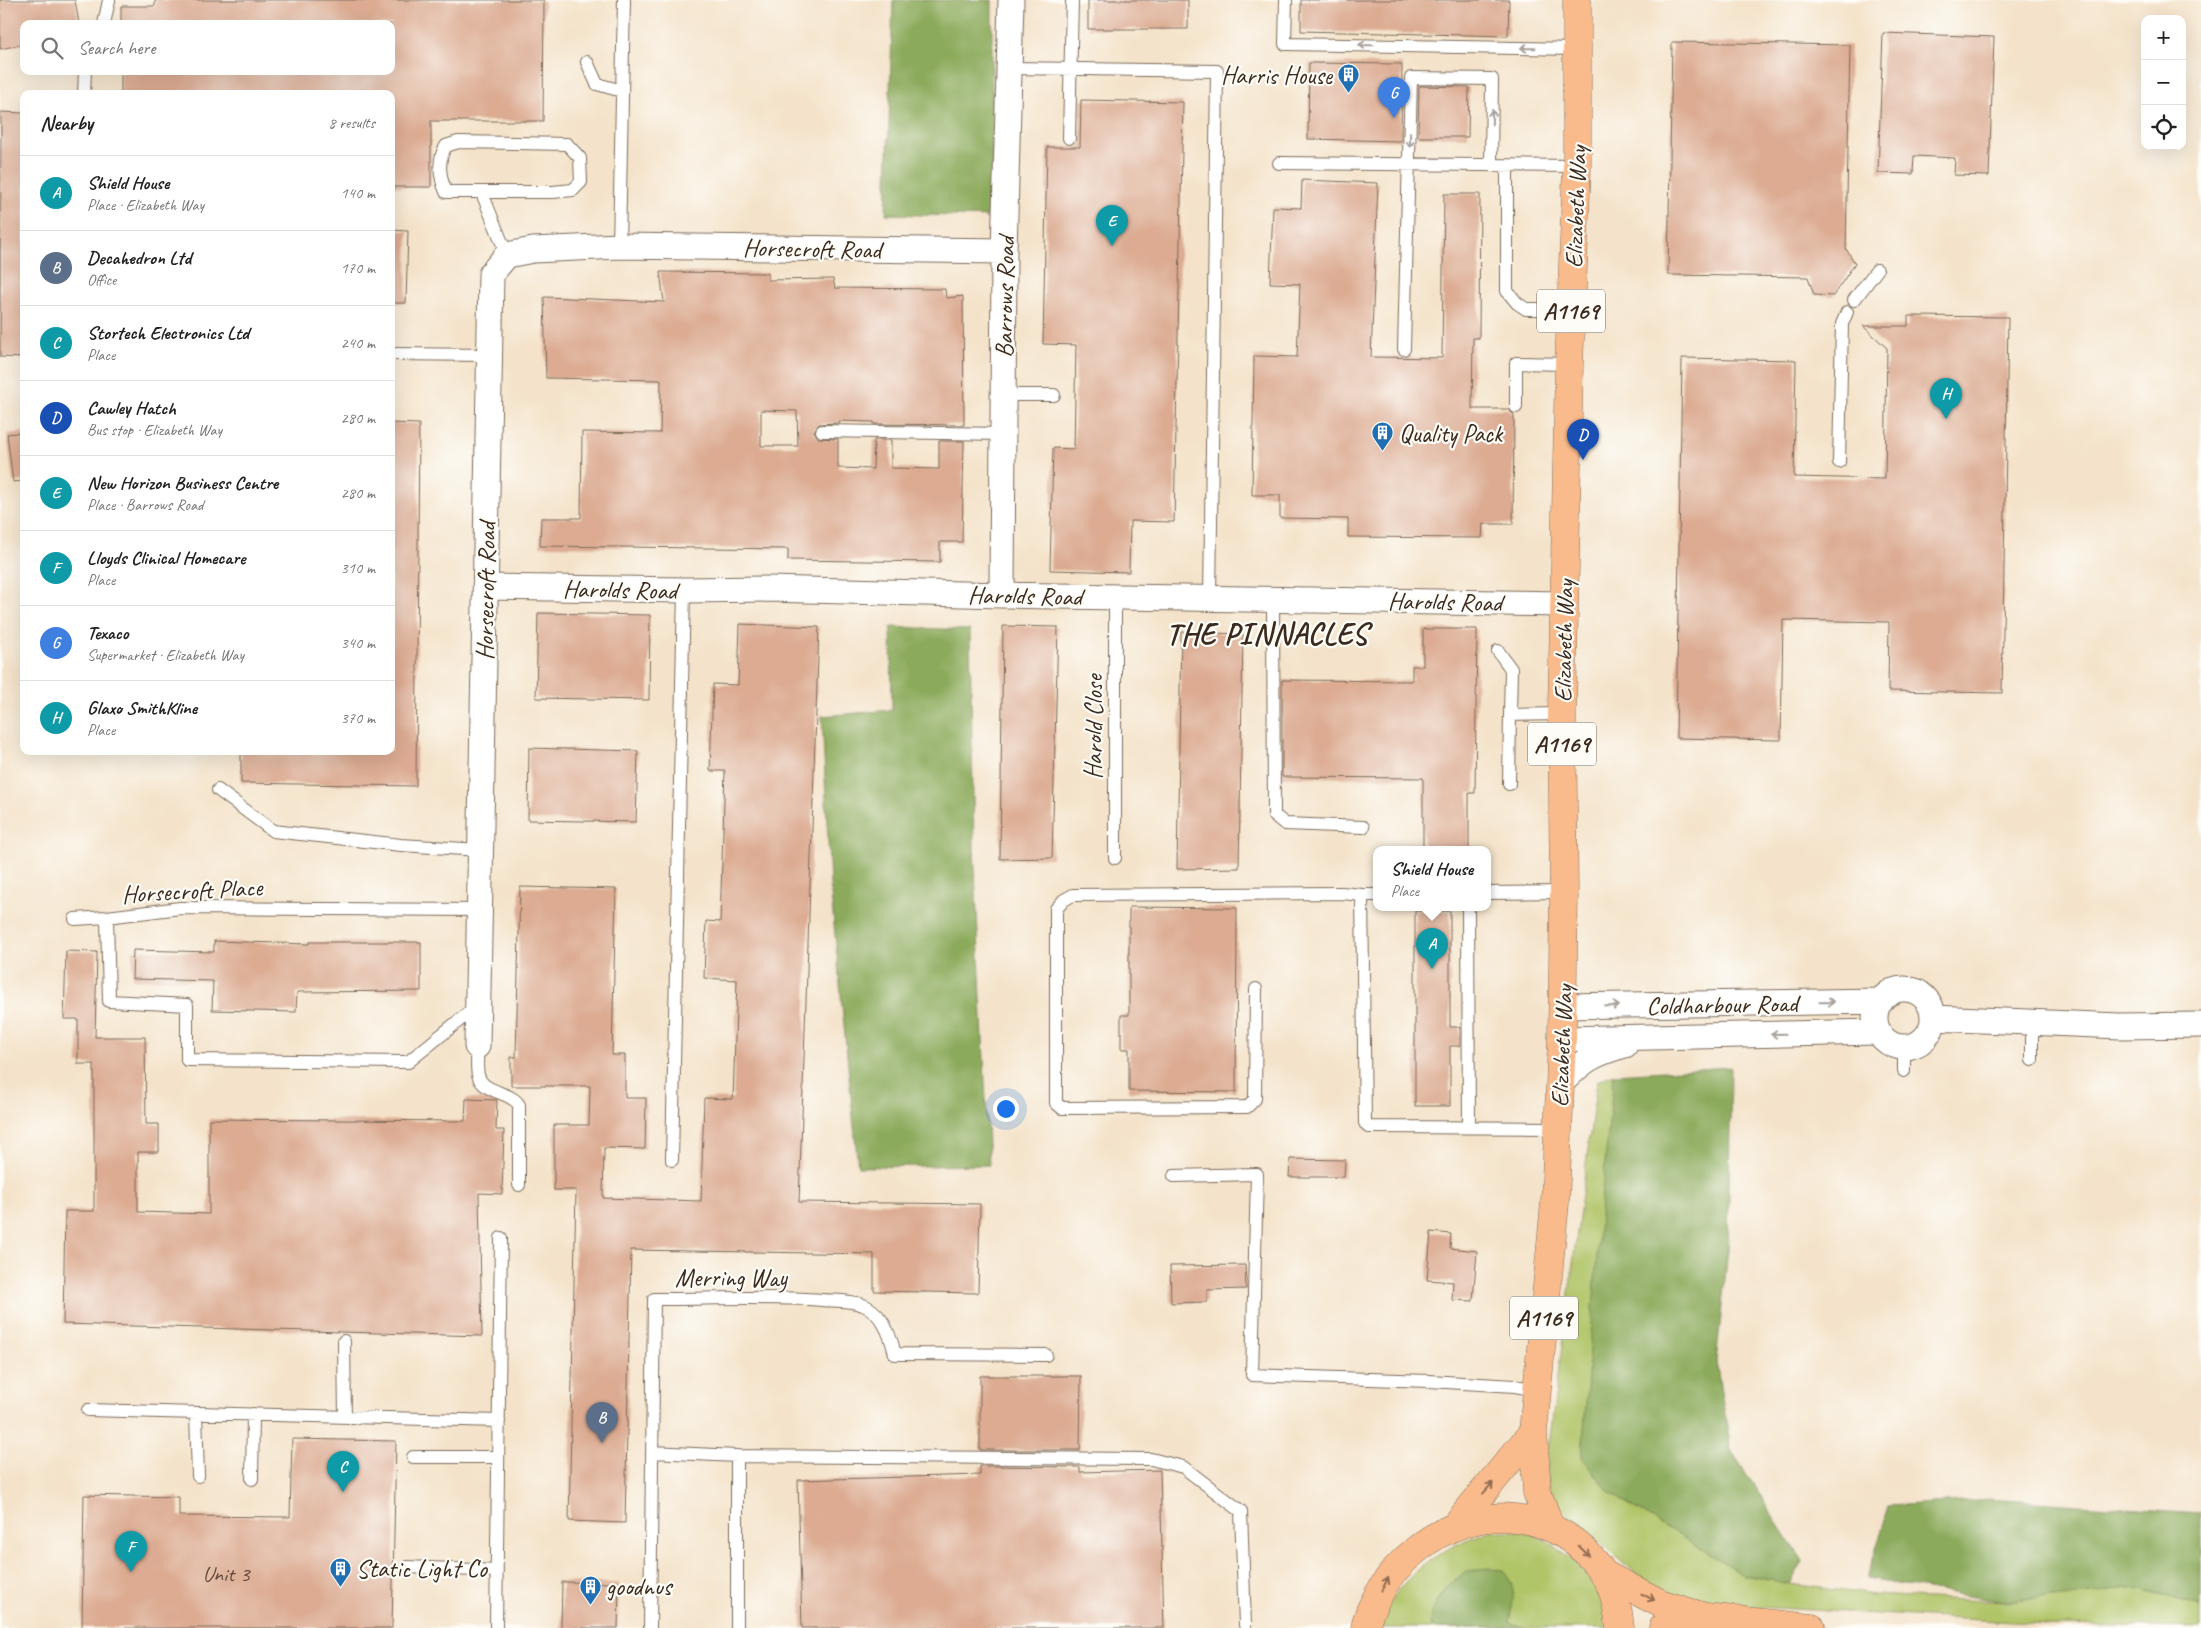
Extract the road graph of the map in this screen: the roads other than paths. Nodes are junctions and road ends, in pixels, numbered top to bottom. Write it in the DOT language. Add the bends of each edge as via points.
graph roads {
  1 [pos="108,0"];
  2 [pos="624,0"];
  3 [pos="1011,0"];
  4 [pos="1072,0"];
  5 [pos="1286,0"];
  6 [pos="1577,0"];
  7 [pos="105,20"];
  8 [pos="1577,49"];
  9 [pos="587,62"];
  10 [pos="1009,68"];
  11 [pos="1071,69"];
  12 [pos="85,75"];
  13 [pos="84,90"];
  14 [pos="622,91"];
  15 [pos="1069,138"];
  16 [pos="1279,163"];
  17 [pos="1410,164"];
  18 [pos="1491,166"];
  19 [pos="1506,166"];
  20 [pos="1577,166"];
  21 [pos="482,192"];
  22 [pos="619,246"];
  23 [pos="1004,251"];
  24 [pos="507,255"];
  25 [pos="1877,270"];
  26 [pos="1854,300"];
  27 [pos="1571,309"];
  28 [pos="1847,312"];
  29 [pos="1404,349"];
  30 [pos="395,354"];
  31 [pos="490,355"];
  32 [pos="1568,364"];
  33 [pos="1003,394"];
  34 [pos="1054,395"];
  35 [pos="1516,407"];
  36 [pos="822,431"];
  37 [pos="1003,434"];
  38 [pos="1838,462"];
  39 [pos="486,587"];
  40 [pos="684,590"];
  41 [pos="1002,595"];
  42 [pos="1115,596"];
  43 [pos="1210,598"];
  44 [pos="1274,599"];
  45 [pos="1564,604"];
  46 [pos="1498,651"];
  47 [pos="1562,714"];
  48 [pos="1510,715"];
  49 [pos="1509,784"];
  50 [pos="218,790"];
  51 [pos="1363,827"];
  52 [pos="480,850"];
  53 [pos="1116,858"];
  54 [pos="1564,892"];
  55 [pos="1491,893"];
  56 [pos="1362,895"];
  57 [pos="1373,895"];
  58 [pos="479,910"];
  59 [pos="1468,911"];
  60 [pos="107,917"];
  61 [pos="75,918"];
  62 [pos="1256,989"];
  63 [pos="1881,1001"];
  64 [pos="478,1005"];
  65 [pos="1564,1006"];
  66 [pos="1933,1018"];
  67 [pos="2032,1023"];
  68 [pos="2201,1025"];
  69 [pos="1879,1032"];
  70 [pos="1656,1037"];
  71 [pos="1562,1040"];
  72 [pos="477,1046"];
  73 [pos="2032,1060"];
  74 [pos="1560,1084"];
  75 [pos="1469,1127"];
  76 [pos="1558,1128"];
  77 [pos="672,1160"];
  78 [pos="1174,1176"];
  79 [pos="519,1185"];
  80 [pos="501,1238"];
  81 [pos="344,1341"];
  82 [pos="1046,1355"];
  83 [pos="1537,1390"];
  84 [pos="88,1410"];
  85 [pos="196,1413"];
  86 [pos="253,1414"];
  87 [pos="345,1417"];
  88 [pos="499,1421"];
  89 [pos="1533,1432"];
  90 [pos="652,1452"];
  91 [pos="737,1456"];
  92 [pos="413,1457"];
  93 [pos="498,1458"];
  94 [pos="198,1476"];
  95 [pos="252,1479"];
  96 [pos="1456,1525"];
  97 [pos="1550,1526"];
  98 [pos="407,1567"];
  99 [pos="497,1571"];
  100 [pos="1605,1575"];
  101 [pos="1705,1617"];
  102 [pos="1363,1624"];
  103 [pos="1245,1625"];
  104 [pos="496,1628"];
  105 [pos="650,1628"];
  106 [pos="737,1628"];
  107 [pos="1620,1628"];
  108 [pos="1663,1628"];
  109 [pos="1812,1628"];
  1 -- 7 [label="lane"];
  2 -- 14 [label="lane"];
  3 -- 10 [label="street, Barrows Road"];
  4 -- 11 [label="lane"];
  8 -- 5 [label="lane, one-way" via="1285,44"];
  6 -- 8 [label="main road, Elizabeth Way / A1169"];
  8 -- 20 [label="main road, Elizabeth Way / A1169"];
  9 -- 14 [label="lane" via="597,84"];
  10 -- 11 [label="lane"];
  10 -- 23 [label="street, Barrows Road"];
  11 -- 15 [label="lane"];
  11 -- 43 [label="lane" via="1217,71"];
  12 -- 13 [label="lane"];
  14 -- 22 [label="lane"];
  16 -- 17 [label="lane"];
  17 -- 18 [label="lane"];
  18 -- 17 [label="lane, one-way" via="1492,79 1411,78"];
  17 -- 29 [label="lane"];
  18 -- 19 [label="lane"];
  19 -- 20 [label="lane"];
  19 -- 27 [label="lane" via="1508,291 1526,309"];
  20 -- 27 [label="main road, Elizabeth Way / A1169"];
  21 -- 21 [label="lane" via="446,192 441,180 440,154 446,146 458,142 567,144 580,158 581,182 573,190"];
  21 -- 24 [label="lane"];
  22 -- 23 [label="street, Horsecroft Road"];
  22 -- 24 [label="street, Horsecroft Road" via="533,250"];
  23 -- 33 [label="street, Barrows Road"];
  24 -- 31 [label="street, Horsecroft Road" via="491,274"];
  25 -- 26 [label="lane"];
  27 -- 32 [label="main road, Elizabeth Way / A1169"];
  28 -- 38 [label="lane" via="1842,324"];
  30 -- 31 [label="lane"];
  31 -- 39 [label="street, Horsecroft Road"];
  32 -- 35 [label="lane" via="1516,364"];
  32 -- 45 [label="main road, Elizabeth Way / A1169"];
  33 -- 34 [label="lane"];
  33 -- 37 [label="street, Barrows Road"];
  36 -- 37 [label="lane"];
  37 -- 41 [label="street, Barrows Road"];
  39 -- 40 [label="street, Harolds Road"];
  39 -- 52 [label="street, Horsecroft Road"];
  40 -- 41 [label="street, Harolds Road"];
  40 -- 77 [label="lane"];
  41 -- 42 [label="street, Harolds Road"];
  42 -- 43 [label="street, Harolds Road"];
  42 -- 53 [label="lane, Harold Close"];
  43 -- 44 [label="street, Harolds Road"];
  44 -- 45 [label="street, Harolds Road"];
  44 -- 51 [label="lane" via="1274,815 1285,824"];
  45 -- 47 [label="main road, Elizabeth Way / A1169"];
  46 -- 48 [label="lane" via="1510,669"];
  47 -- 48 [label="lane"];
  47 -- 54 [label="main road, Elizabeth Way / A1169"];
  48 -- 49 [label="lane"];
  50 -- 52 [label="lane" via="273,831"];
  52 -- 58 [label="street, Horsecroft Road"];
  54 -- 55 [label="lane"];
  54 -- 65 [label="main road, Elizabeth Way / A1169"];
  56 -- 57 [label="lane"];
  56 -- 62 [label="lane" via="1073,896 1064,900 1056,910 1056,1103 1062,1108 1247,1107 1255,1099"];
  56 -- 75 [label="lane" via="1365,1123 1368,1127"];
  58 -- 60 [label="lane, Horsecroft Place" via="180,908"];
  58 -- 64 [label="street, Horsecroft Road"];
  59 -- 75 [label="lane"];
  60 -- 61 [label="lane"];
  60 -- 64 [label="lane, Horsecroft Place" via="108,1001 186,1005 188,1060 408,1062"];
  65 -- 63 [label="street, Coldharbour Road, one-way"];
  63 -- 66 [label="street, Coldharbour Road" via="1893,991 1911,990 1927,1000"];
  63 -- 69 [label="street" via="1875,1016"];
  64 -- 72 [label="street, Horsecroft Road"];
  65 -- 71 [label="main road, Elizabeth Way / A1169"];
  66 -- 67 [label="street"];
  66 -- 69 [label="street" via="1928,1035 1913,1046 1904,1059"];
  67 -- 68 [label="street"];
  67 -- 73 [label="lane"];
  69 -- 70 [label="street, Coldharbour Road, one-way"];
  70 -- 71 [label="street, Coldharbour Road"];
  70 -- 74 [label="street, Coldharbour Road" via="1607,1050 1582,1062"];
  71 -- 74 [label="main road, Elizabeth Way / A1169"];
  72 -- 79 [label="lane" via="478,1077 487,1087 516,1100 519,1105"];
  74 -- 76 [label="main road, Elizabeth Way / A1169"];
  75 -- 76 [label="lane"];
  76 -- 83 [label="main road, Elizabeth Way / A1169" via="1555,1203"];
  78 -- 83 [label="lane" via="1256,1174 1252,1375 1438,1381"];
  80 -- 88 [label="lane"];
  81 -- 87 [label="lane"];
  82 -- 90 [label="lane, Merring Way" via="895,1354 890,1335 878,1316 864,1305 848,1302 654,1299"];
  83 -- 89 [label="main road, Elizabeth Way / A1169"];
  84 -- 85 [label="lane"];
  85 -- 86 [label="lane"];
  85 -- 94 [label="lane"];
  86 -- 87 [label="lane"];
  86 -- 95 [label="lane"];
  87 -- 88 [label="lane"];
  88 -- 93 [label="lane"];
  96 -- 89 [label="main road, one-way"];
  89 -- 97 [label="main road, Elizabeth Way / A1169" via="1537,1492"];
  90 -- 91 [label="lane"];
  90 -- 105 [label="lane, Merring Way"];
  91 -- 103 [label="lane" via="1150,1459 1183,1467 1241,1511"];
  91 -- 106 [label="lane"];
  92 -- 93 [label="lane"];
  93 -- 99 [label="lane"];
  96 -- 97 [label="main road" via="1492,1517 1518,1518"];
  102 -- 96 [label="main road, one-way" via="1388,1577 1431,1538"];
  97 -- 100 [label="main road, one-way" via="1582,1548"];
  98 -- 99 [label="lane"];
  99 -- 104 [label="lane"];
  100 -- 101 [label="main road, one-way" via="1660,1603"];
  100 -- 107 [label="main road" via="1617,1602"];
  101 -- 108 [label="main road"];
  101 -- 109 [label="main road"];
}
